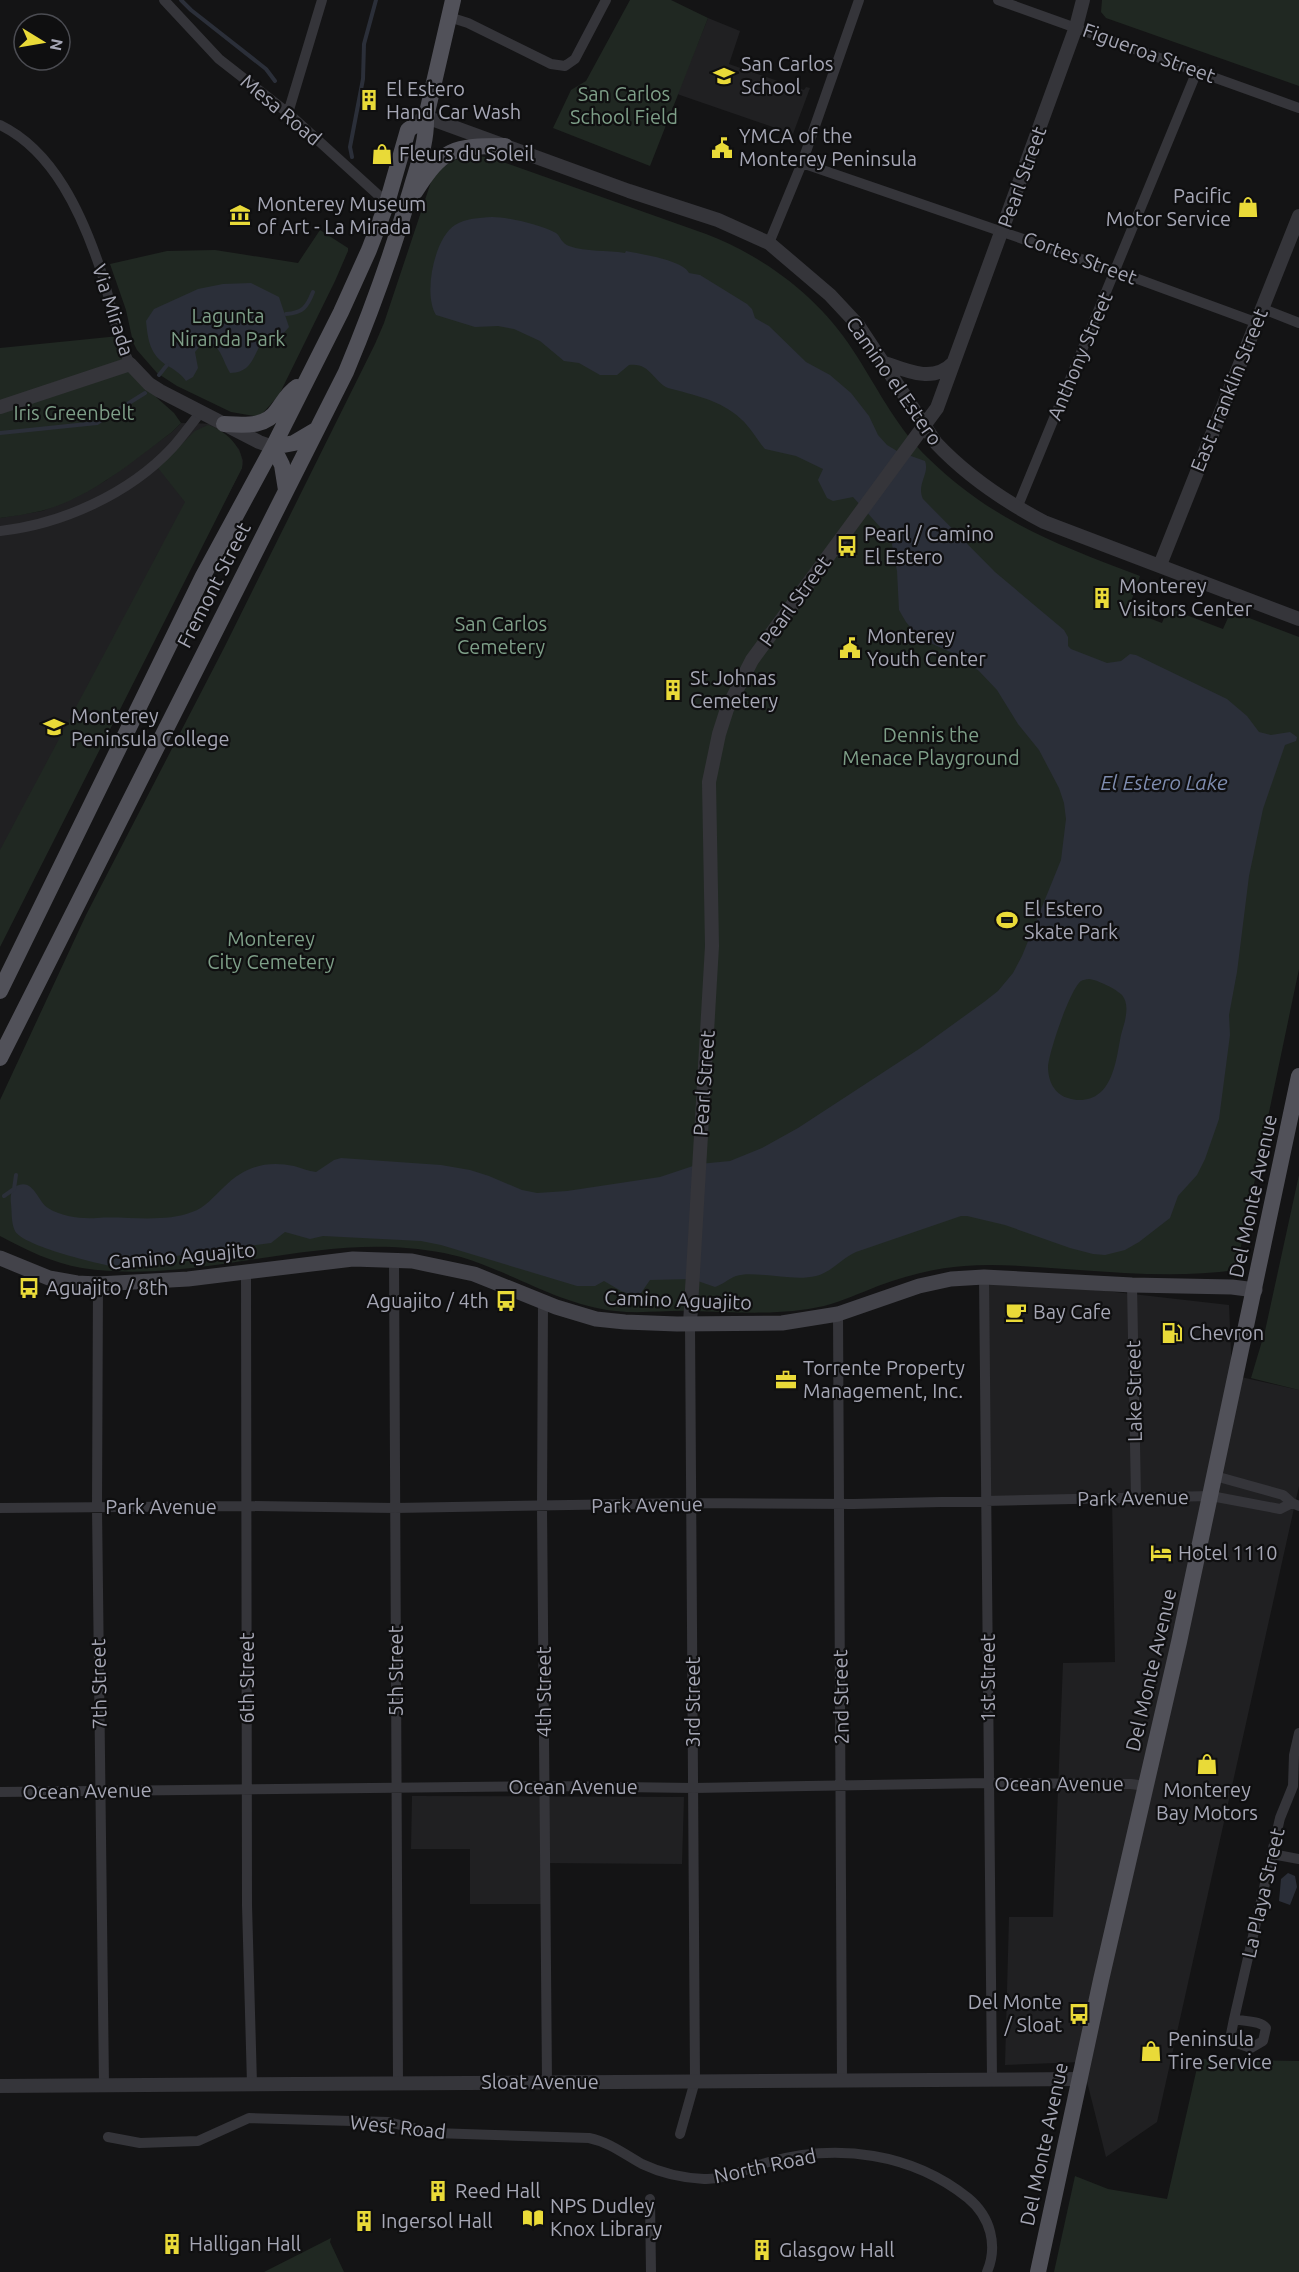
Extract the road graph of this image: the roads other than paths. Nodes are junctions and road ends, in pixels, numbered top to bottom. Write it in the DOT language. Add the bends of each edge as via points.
graph roads {
  1 [pos="164,0"];
  2 [pos="322,0"];
  3 [pos="453,0"];
  4 [pos="606,0"];
  5 [pos="859,0"];
  6 [pos="998,0"];
  7 [pos="1083,0"];
  8 [pos="1014,3"];
  9 [pos="450,17"];
  10 [pos="1076,27"];
  11 [pos="1197,71"];
  12 [pos="1299,108"];
  13 [pos="288,113"];
  14 [pos="426,117"];
  15 [pos="0,125"];
  16 [pos="505,146"];
  17 [pos="802,163"];
  18 [pos="387,203"];
  19 [pos="405,208"];
  20 [pos="1299,216"];
  21 [pos="1002,231"];
  22 [pos="769,243"];
  23 [pos="1116,270"];
  24 [pos="1261,308"];
  25 [pos="1255,322"];
  26 [pos="1299,323"];
  27 [pos="882,362"];
  28 [pos="954,362"];
  29 [pos="130,364"];
  30 [pos="307,380"];
  31 [pos="0,407"];
  32 [pos="201,412"];
  33 [pos="224,424"];
  34 [pos="925,426"];
  35 [pos="317,429"];
  36 [pos="273,447"];
  37 [pos="286,490"];
  38 [pos="1017,508"];
  39 [pos="0,531"];
  40 [pos="1160,565"];
  41 [pos="1299,619"];
  42 [pos="51,884"];
  43 [pos="0,963"];
  44 [pos="0,991"];
  45 [pos="0,1058"];
  46 [pos="1299,1076"];
  47 [pos="0,1258"];
  48 [pos="394,1259"];
  49 [pos="246,1272"];
  50 [pos="984,1277"];
  51 [pos="98,1284"];
  52 [pos="1132,1285"];
  53 [pos="1256,1290"];
  54 [pos="543,1302"];
  55 [pos="838,1314"];
  56 [pos="690,1324"];
  57 [pos="1215,1476"];
  58 [pos="1211,1496"];
  59 [pos="1136,1497"];
  60 [pos="987,1501"];
  61 [pos="692,1503"];
  62 [pos="839,1504"];
  63 [pos="1295,1504"];
  64 [pos="246,1506"];
  65 [pos="97,1507"];
  66 [pos="542,1507"];
  67 [pos="0,1508"];
  68 [pos="395,1508"];
  69 [pos="1299,1733"];
  70 [pos="988,1783"];
  71 [pos="842,1785"];
  72 [pos="545,1786"];
  73 [pos="1146,1786"];
  74 [pos="397,1788"];
  75 [pos="694,1788"];
  76 [pos="248,1789"];
  77 [pos="1296,1789"];
  78 [pos="101,1791"];
  79 [pos="0,1792"];
  80 [pos="1272,1854"];
  81 [pos="1299,1859"];
  82 [pos="1234,2019"];
  83 [pos="992,2079"];
  84 [pos="1080,2079"];
  85 [pos="842,2080"];
  86 [pos="695,2081"];
  87 [pos="547,2082"];
  88 [pos="398,2083"];
  89 [pos="252,2084"];
  90 [pos="104,2085"];
  91 [pos="0,2086"];
  92 [pos="680,2134"];
  93 [pos="108,2137"];
  94 [pos="651,2168"];
  95 [pos="650,2199"];
  96 [pos="651,2272"];
  97 [pos="987,2272"];
  98 [pos="1038,2272"];
  1 -- 13 [label="street, Mesa Road" via="219,59"];
  2 -- 13 [label="street"];
  3 -- 9 [label="main road, Fremont Street"];
  4 -- 9 [label="street" via="575,59 561,66"];
  5 -- 17 [label="street"];
  6 -- 8 [label="street, Figueroa Street"];
  7 -- 10 [label="street, Pearl Street"];
  8 -- 10 [label="street, Figueroa Street"];
  9 -- 14 [label="main road, Fremont Street"];
  10 -- 11 [label="street, Figueroa Street"];
  10 -- 21 [label="street, Pearl Street"];
  11 -- 12 [label="street, Figueroa Street"];
  11 -- 23 [label="street, Anthony Street"];
  13 -- 18 [label="street, Mesa Road"];
  14 -- 16 [label="street, Camino el Estero"];
  14 -- 18 [label="main road, Fremont Street" via="408,130"];
  14 -- 19 [label="main road, Fremont Street" via="427,133"];
  15 -- 29 [label="street, Via Mirada" via="32,148 60,179 73,201 100,269"];
  16 -- 19 [label="main road" via="455,150 445,156 433,165"];
  16 -- 22 [label="street, Camino el Estero" via="718,220"];
  17 -- 21 [label="street, Cortes Street"];
  17 -- 22 [label="street"];
  18 -- 19 [label="street, Mesa Road"];
  18 -- 30 [label="main road, Fremont Street"];
  19 -- 35 [label="main road, Fremont Street" via="373,307"];
  20 -- 24 [label="street, East Franklin Street"];
  21 -- 23 [label="street, Cortes Street"];
  21 -- 28 [label="street, Pearl Street"];
  22 -- 27 [label="street, Camino el Estero" via="830,295 858,325"];
  23 -- 25 [label="street, Cortes Street"];
  23 -- 38 [label="street, Anthony Street"];
  24 -- 25 [label="street, East Franklin Street"];
  24 -- 26 [label="street"];
  25 -- 40 [label="street, East Franklin Street"];
  27 -- 28 [label="street" via="925,375 940,373"];
  27 -- 34 [label="street, Camino el Estero"];
  28 -- 34 [label="street, Pearl Street" via="937,408"];
  29 -- 31 [label="street"];
  29 -- 32 [label="street, Via Mirada" via="150,384"];
  30 -- 33 [label="main road" via="290,392 270,418 252,425"];
  30 -- 36 [label="main road, Fremont Street"];
  32 -- 33 [label="street, Via Mirada"];
  32 -- 39 [label="street" via="172,448 106,496 50,520"];
  33 -- 36 [label="street, Via Mirada"];
  34 -- 38 [label="street, Camino el Estero" via="965,472"];
  34 -- 56 [label="street, Pearl Street" via="752,660 718,734 709,782 712,946"];
  35 -- 36 [label="main road" via="294,442"];
  35 -- 37 [label="main road, Fremont Street"];
  36 -- 37 [label="main road" via="282,465"];
  36 -- 42 [label="main road, Fremont Street" via="203,576"];
  37 -- 45 [label="main road, Fremont Street"];
  38 -- 40 [label="street, Camino el Estero" via="1064,530"];
  40 -- 41 [label="street, Camino el Estero"];
  42 -- 43 [label="main road"];
  42 -- 44 [label="main road, Fremont Street"];
  46 -- 53 [label="main road, Del Monte Avenue"];
  47 -- 51 [label="main road, Camino Aguajito" via="41,1276"];
  48 -- 49 [label="main road, Camino Aguajito" via="353,1259"];
  48 -- 54 [label="main road, Camino Aguajito" via="474,1274"];
  48 -- 68 [label="street, 5th Street"];
  49 -- 51 [label="main road, Camino Aguajito"];
  49 -- 64 [label="street, 6th Street"];
  50 -- 52 [label="main road, Camino Aguajito"];
  50 -- 55 [label="main road, Camino Aguajito" via="919,1286"];
  50 -- 60 [label="street, 1st Street"];
  51 -- 65 [label="street, 7th Street"];
  52 -- 53 [label="main road, Camino Aguajito"];
  52 -- 59 [label="street, Lake Street"];
  53 -- 57 [label="main road, Del Monte Avenue"];
  54 -- 56 [label="main road, Camino Aguajito" via="596,1319"];
  54 -- 66 [label="street, 4th Street"];
  55 -- 56 [label="main road, Camino Aguajito" via="782,1323"];
  55 -- 62 [label="street, 2nd Street"];
  56 -- 61 [label="street, 3rd Street"];
  57 -- 58 [label="main road, Del Monte Avenue"];
  57 -- 63 [label="street, Park Avenue" via="1283,1495"];
  58 -- 59 [label="street, Park Avenue"];
  58 -- 63 [label="street, Park Avenue" via="1280,1509"];
  58 -- 73 [label="main road, Del Monte Avenue"];
  59 -- 60 [label="street, Park Avenue"];
  60 -- 62 [label="street, Park Avenue"];
  60 -- 70 [label="street, 1st Street"];
  61 -- 62 [label="street, Park Avenue"];
  61 -- 66 [label="street, Park Avenue"];
  61 -- 75 [label="street, 3rd Street"];
  62 -- 71 [label="street, 2nd Street"];
  64 -- 65 [label="street, Park Avenue"];
  64 -- 68 [label="street, Park Avenue"];
  64 -- 76 [label="street, 6th Street"];
  65 -- 67 [label="street, Park Avenue"];
  65 -- 78 [label="street, 7th Street"];
  66 -- 68 [label="street, Park Avenue"];
  66 -- 72 [label="street, 4th Street"];
  68 -- 74 [label="street, 5th Street"];
  69 -- 77 [label="street, La Playa Street" via="1294,1755"];
  70 -- 71 [label="street, Ocean Avenue"];
  70 -- 73 [label="street, Ocean Avenue"];
  70 -- 83 [label="street, 1st Street"];
  71 -- 75 [label="street, Ocean Avenue"];
  71 -- 85 [label="street, 2nd Street"];
  72 -- 74 [label="street, Ocean Avenue"];
  72 -- 75 [label="street, Ocean Avenue"];
  72 -- 87 [label="street, 4th Street"];
  73 -- 84 [label="main road, Del Monte Avenue"];
  74 -- 76 [label="street, Ocean Avenue"];
  74 -- 88 [label="street, 5th Street"];
  75 -- 86 [label="street, 3rd Street"];
  76 -- 78 [label="street, Ocean Avenue"];
  76 -- 89 [label="street, 6th Street"];
  77 -- 80 [label="street, La Playa Street" via="1280,1818"];
  78 -- 79 [label="street, Ocean Avenue"];
  78 -- 90 [label="street, 7th Street"];
  80 -- 81 [label="street"];
  80 -- 82 [label="street, La Playa Street"];
  83 -- 84 [label="street, Sloat Avenue"];
  83 -- 85 [label="street, Sloat Avenue"];
  84 -- 98 [label="main road, Del Monte Avenue"];
  85 -- 86 [label="street, Sloat Avenue"];
  86 -- 87 [label="street, Sloat Avenue"];
  86 -- 92 [label="street, 3rd Street"];
  87 -- 88 [label="street, Sloat Avenue"];
  88 -- 89 [label="street, Sloat Avenue"];
  89 -- 90 [label="street, Sloat Avenue"];
  90 -- 91 [label="street, Sloat Avenue"];
  93 -- 94 [label="street, West Road" via="140,2143 198,2141 249,2118 388,2122 434,2133 589,2138"];
  94 -- 97 [label="street, North Road" via="705,2179 780,2159 855,2153 909,2164 943,2180 980,2210 992,2240"];
  95 -- 96 [label="street"];
}
